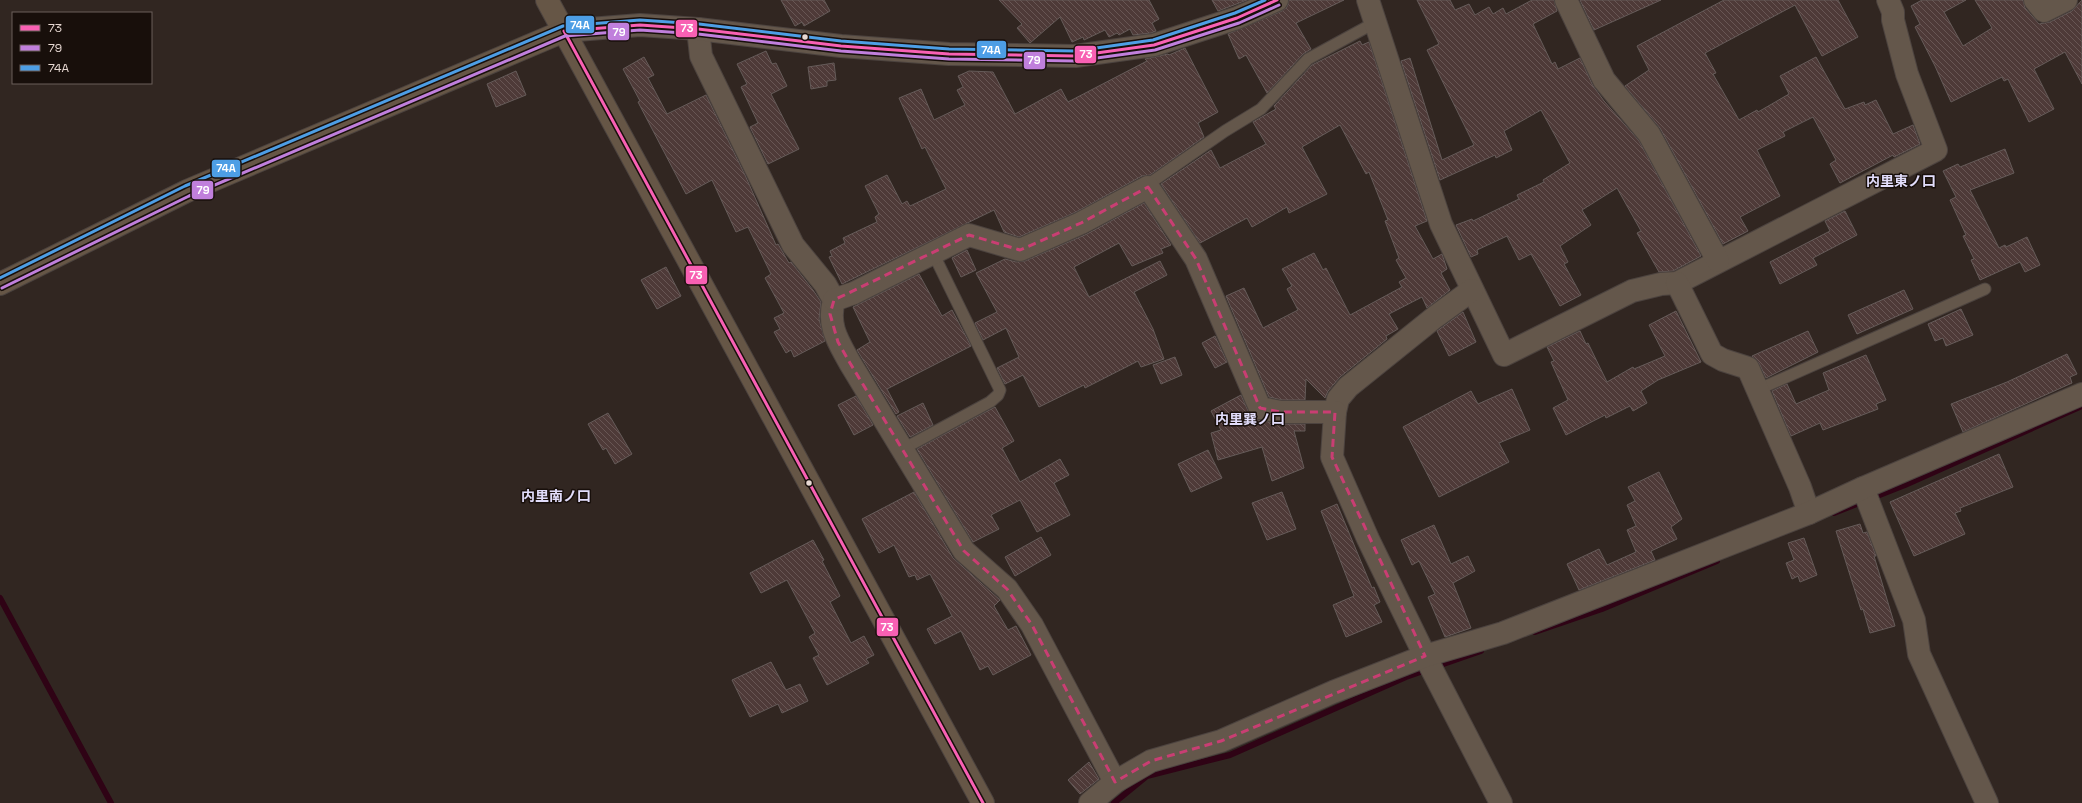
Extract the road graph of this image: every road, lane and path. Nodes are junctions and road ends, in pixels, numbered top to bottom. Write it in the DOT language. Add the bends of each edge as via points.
graph roads {
  1 [pos="547,0"];
  2 [pos="1277,0"];
  3 [pos="1368,0"];
  4 [pos="1566,0"];
  5 [pos="1888,0"];
  6 [pos="2035,0"];
  7 [pos="2066,0"];
  8 [pos="1376,22"];
  9 [pos="698,29"];
  10 [pos="564,31"];
  11 [pos="1148,187"];
  12 [pos="933,253"];
  13 [pos="1718,261"];
  14 [pos="1677,283"];
  15 [pos="0,284"];
  16 [pos="1985,289"];
  17 [pos="1472,290"];
  18 [pos="834,300"];
  19 [pos="1757,390"];
  20 [pos="2082,394"];
  21 [pos="1335,412"];
  22 [pos="902,450"];
  23 [pos="1863,488"];
  24 [pos="1809,513"];
  25 [pos="1425,656"];
  26 [pos="1115,782"];
  27 [pos="983,803"];
  28 [pos="1090,803"];
  29 [pos="1502,803"];
  30 [pos="1988,803"];
  1 -- 10 [label="main road"];
  2 -- 9 [label="street" via="1237,18 1154,45 1075,56 949,54 856,47"];
  3 -- 8 [label="street"];
  4 -- 13 [label="street" via="1604,80 1649,134"];
  5 -- 13 [label="street" via="1907,74 1936,150"];
  6 -- 7 [label="street" via="2044,11"];
  8 -- 11 [label="lane" via="1308,59 1261,109 1225,131"];
  8 -- 17 [label="street" via="1441,224"];
  9 -- 10 [label="street" via="640,25"];
  9 -- 18 [label="street" via="700,56 793,245 825,284"];
  10 -- 15 [label="main road" via="187,191"];
  10 -- 27 [label="main road"];
  11 -- 12 [label="street" via="1081,223 1020,250 969,235"];
  11 -- 21 [label="street" via="1196,259 1260,408 1281,412"];
  12 -- 18 [label="street" via="854,293"];
  12 -- 22 [label="lane" via="1000,390 998,396 990,402"];
  13 -- 14 [label="street"];
  14 -- 17 [label="street" via="1632,291 1504,355"];
  14 -- 19 [label="street" via="1712,354 1748,368"];
  16 -- 19 [label="lane"];
  17 -- 21 [label="street" via="1348,387 1338,399"];
  18 -- 22 [label="street" via="830,314 838,342"];
  19 -- 24 [label="street"];
  20 -- 23 [label="street"];
  21 -- 25 [label="street" via="1332,457 1368,539"];
  22 -- 26 [label="street" via="964,551 1006,589 1032,625"];
  23 -- 24 [label="street"];
  23 -- 30 [label="street" via="1914,620 1919,654"];
  24 -- 25 [label="street" via="1503,633"];
  25 -- 26 [label="street" via="1333,692 1221,742 1151,761"];
  25 -- 29 [label="street"];
  26 -- 28 [label="street"];
}
